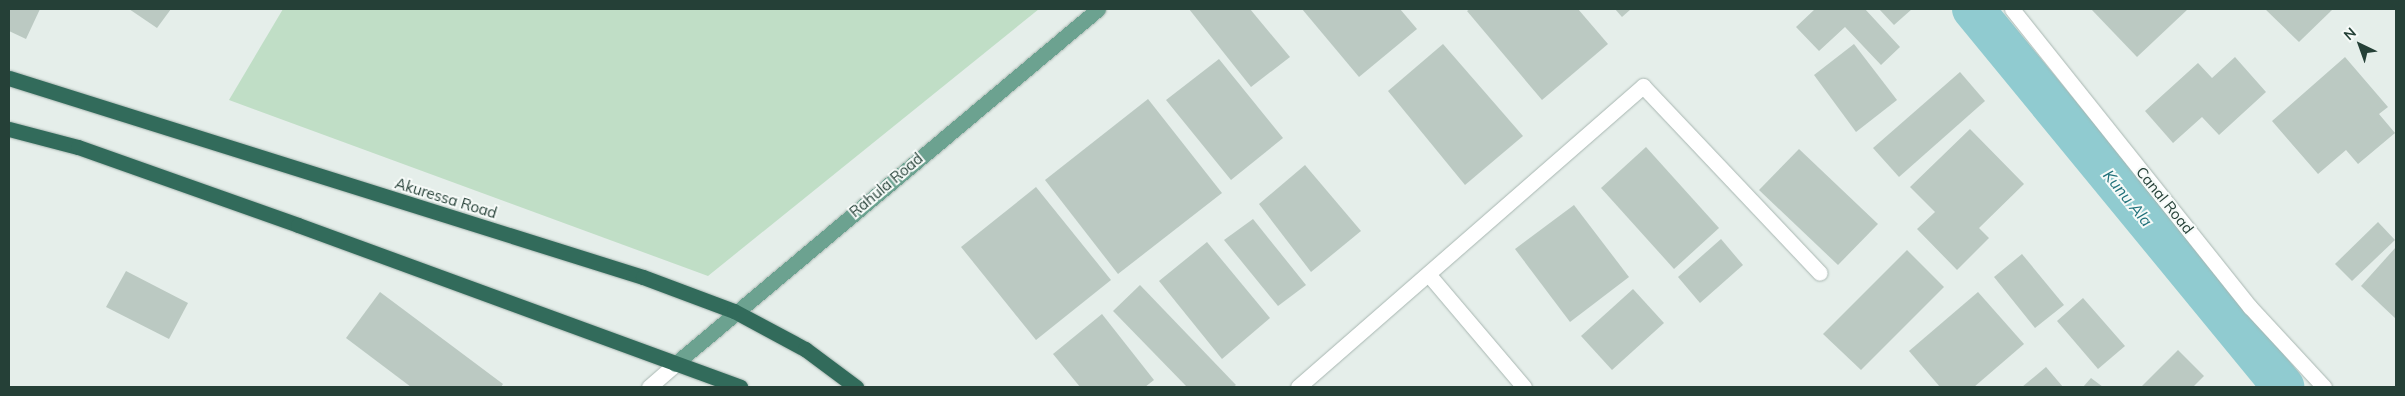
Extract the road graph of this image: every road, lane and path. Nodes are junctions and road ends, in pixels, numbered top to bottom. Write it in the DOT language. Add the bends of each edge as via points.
graph roads {
  1 [pos="1098,9"];
  2 [pos="2012,9"];
  3 [pos="9,78"];
  4 [pos="9,129"];
  5 [pos="1820,273"];
  6 [pos="1429,275"];
  7 [pos="734,311"];
  8 [pos="675,364"];
  9 [pos="649,387"];
  10 [pos="740,387"];
  11 [pos="856,387"];
  12 [pos="1298,387"];
  13 [pos="1524,387"];
  14 [pos="2324,387"];
  1 -- 7 [label="main road, Rahula Road"];
  2 -- 14 [label="street, Canal Road" via="2250,307"];
  3 -- 7 [label="highway, Akuressa Road" via="643,277"];
  4 -- 8 [label="highway" via="78,148 271,216"];
  5 -- 6 [label="street" via="1643,86"];
  6 -- 12 [label="street"];
  6 -- 13 [label="street"];
  7 -- 8 [label="main road, Rahula Road"];
  7 -- 11 [label="highway, Akuressa Road" via="805,349"];
  8 -- 9 [label="street"];
  8 -- 10 [label="highway"];
}
